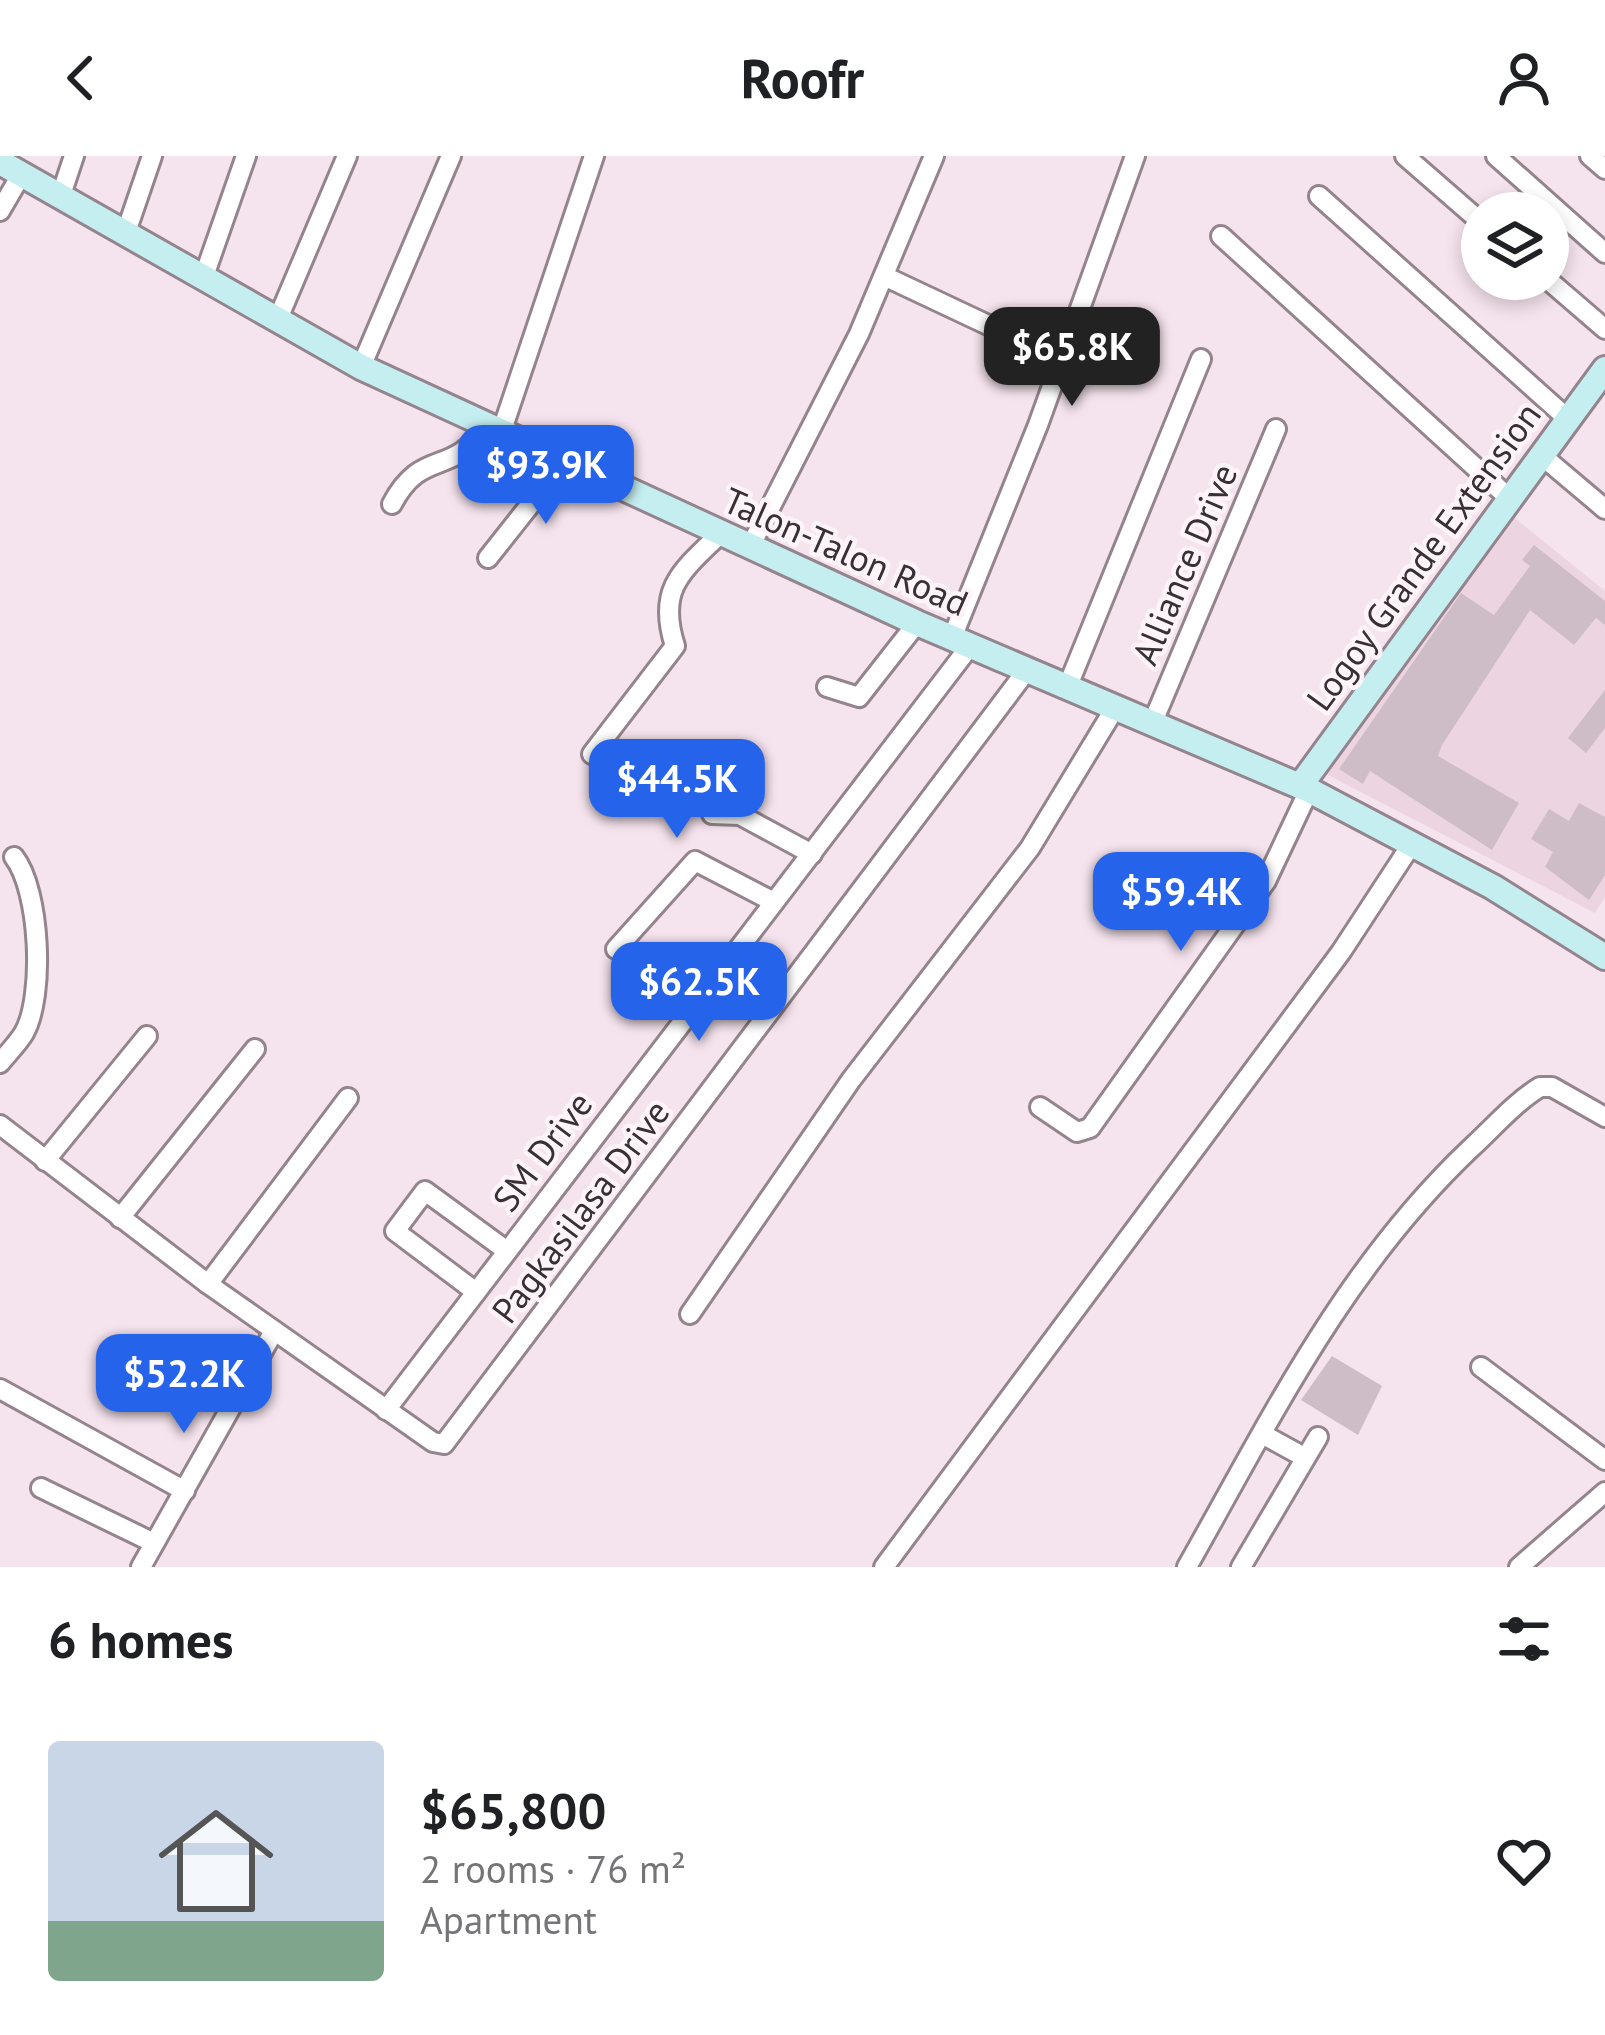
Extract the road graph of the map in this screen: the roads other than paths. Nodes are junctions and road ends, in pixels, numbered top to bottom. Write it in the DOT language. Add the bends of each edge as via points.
graph roads {
  1 [pos="74,156"];
  2 [pos="152,156"];
  3 [pos="246,156"];
  4 [pos="347,156"];
  5 [pos="452,156"];
  6 [pos="594,156"];
  7 [pos="934,156"];
  8 [pos="1136,156"];
  9 [pos="1496,156"];
  10 [pos="1590,156"];
  11 [pos="1409,158"];
  12 [pos="10,169"];
  13 [pos="1605,169"];
  14 [pos="1319,196"];
  15 [pos="60,198"];
  16 [pos="1461,204"];
  17 [pos="0,211"];
  18 [pos="125,235"];
  19 [pos="1221,236"];
  20 [pos="1605,253"];
  21 [pos="884,276"];
  22 [pos="203,279"];
  23 [pos="1569,298"];
  24 [pos="277,321"];
  25 [pos="988,326"];
  26 [pos="1605,329"];
  27 [pos="1201,359"];
  28 [pos="361,367"];
  29 [pos="1605,369"];
  30 [pos="1568,419"];
  31 [pos="1276,429"];
  32 [pos="493,430"];
  33 [pos="1540,455"];
  34 [pos="571,464"];
  35 [pos="1509,497"];
  36 [pos="392,504"];
  37 [pos="1605,509"];
  38 [pos="720,534"];
  39 [pos="750,548"];
  40 [pos="488,558"];
  41 [pos="917,623"];
  42 [pos="961,642"];
  43 [pos="1027,670"];
  44 [pos="827,687"];
  45 [pos="1067,688"];
  46 [pos="1115,708"];
  47 [pos="1152,724"];
  48 [pos="592,754"];
  49 [pos="1305,788"];
  50 [pos="712,814"];
  51 [pos="1413,842"];
  52 [pos="812,854"];
  53 [pos="14,857"];
  54 [pos="774,902"];
  55 [pos="616,949"];
  56 [pos="1605,957"];
  57 [pos="147,1036"];
  58 [pos="255,1048"];
  59 [pos="0,1063"];
  60 [pos="348,1099"];
  61 [pos="1040,1107"];
  62 [pos="1605,1117"];
  63 [pos="0,1125"];
  64 [pos="45,1161"];
  65 [pos="120,1218"];
  66 [pos="507,1252"];
  67 [pos="208,1284"];
  68 [pos="476,1292"];
  69 [pos="690,1313"];
  70 [pos="274,1331"];
  71 [pos="1481,1367"];
  72 [pos="0,1389"];
  73 [pos="386,1410"];
  74 [pos="1262,1434"];
  75 [pos="1318,1437"];
  76 [pos="1304,1457"];
  77 [pos="1605,1460"];
  78 [pos="41,1488"];
  79 [pos="185,1491"];
  80 [pos="1605,1492"];
  81 [pos="154,1543"];
  82 [pos="141,1567"];
  83 [pos="884,1567"];
  84 [pos="1187,1567"];
  85 [pos="1241,1567"];
  86 [pos="1519,1567"];
  1 -- 15 [label="street"];
  2 -- 18 [label="street"];
  3 -- 22 [label="street"];
  4 -- 24 [label="street"];
  5 -- 28 [label="street"];
  6 -- 32 [label="street"];
  7 -- 21 [label="street"];
  8 -- 42 [label="street, SM Drive"];
  9 -- 20 [label="street"];
  10 -- 13 [label="street"];
  11 -- 16 [label="street"];
  12 -- 15 [label="street, Talon-Talon Road"];
  12 -- 17 [label="street"];
  14 -- 30 [label="street"];
  15 -- 18 [label="street, Talon-Talon Road"];
  18 -- 22 [label="street, Talon-Talon Road"];
  19 -- 35 [label="street"];
  21 -- 25 [label="street"];
  21 -- 39 [label="street"];
  22 -- 24 [label="street, Talon-Talon Road"];
  23 -- 26 [label="street"];
  24 -- 28 [label="street, Talon-Talon Road"];
  27 -- 45 [label="street"];
  28 -- 32 [label="street, Talon-Talon Road"];
  29 -- 30 [label="street, Logoy Grande Extension"];
  30 -- 33 [label="street, Logoy Grande Extension"];
  31 -- 47 [label="street, Alliance Drive"];
  32 -- 34 [label="street, Talon-Talon Road"];
  32 -- 36 [label="street" via="468,453 406,479"];
  33 -- 35 [label="street, Logoy Grande Extension"];
  33 -- 37 [label="street"];
  34 -- 38 [label="street, Talon-Talon Road"];
  34 -- 40 [label="street"];
  35 -- 49 [label="street, Logoy Grande Extension"];
  38 -- 39 [label="street, Talon-Talon Road"];
  38 -- 48 [label="street" via="666,598 675,646"];
  39 -- 41 [label="street, Talon-Talon Road"];
  41 -- 42 [label="street, Talon-Talon Road"];
  41 -- 44 [label="street" via="859,697"];
  42 -- 43 [label="street, Talon-Talon Road"];
  42 -- 52 [label="street, SM Drive"];
  43 -- 45 [label="street, Talon-Talon Road"];
  43 -- 73 [label="street, Pagkasilasa Drive" via="444,1444"];
  45 -- 46 [label="street, Talon-Talon Road"];
  46 -- 47 [label="street, Talon-Talon Road"];
  46 -- 69 [label="street" via="1030,848 851,1080"];
  47 -- 49 [label="street, Talon-Talon Road"];
  49 -- 51 [label="street, Talon-Talon Road"];
  49 -- 61 [label="street" via="1266,881 1090,1128 1078,1132"];
  50 -- 52 [label="street" via="740,815"];
  51 -- 56 [label="street, Talon-Talon Road"];
  51 -- 83 [label="street" via="1341,952"];
  52 -- 54 [label="street, SM Drive"];
  53 -- 59 [label="street" via="31,892 36,979 25,1033"];
  54 -- 55 [label="street" via="695,862"];
  54 -- 66 [label="street, SM Drive"];
  57 -- 64 [label="street"];
  58 -- 65 [label="street"];
  60 -- 67 [label="street"];
  62 -- 74 [label="street" via="1552,1087 1528,1095 1360,1270"];
  63 -- 64 [label="street"];
  64 -- 65 [label="street"];
  65 -- 67 [label="street"];
  66 -- 68 [label="street, SM Drive"];
  66 -- 68 [label="street" via="425,1191 395,1231"];
  67 -- 70 [label="street"];
  68 -- 73 [label="street, SM Drive"];
  70 -- 73 [label="street"];
  70 -- 79 [label="street"];
  71 -- 77 [label="street"];
  72 -- 79 [label="street"];
  74 -- 76 [label="street"];
  74 -- 84 [label="street"];
  75 -- 76 [label="street"];
  76 -- 85 [label="street"];
  78 -- 81 [label="street"];
  79 -- 81 [label="street"];
  80 -- 86 [label="street"];
  81 -- 82 [label="street"];
}
